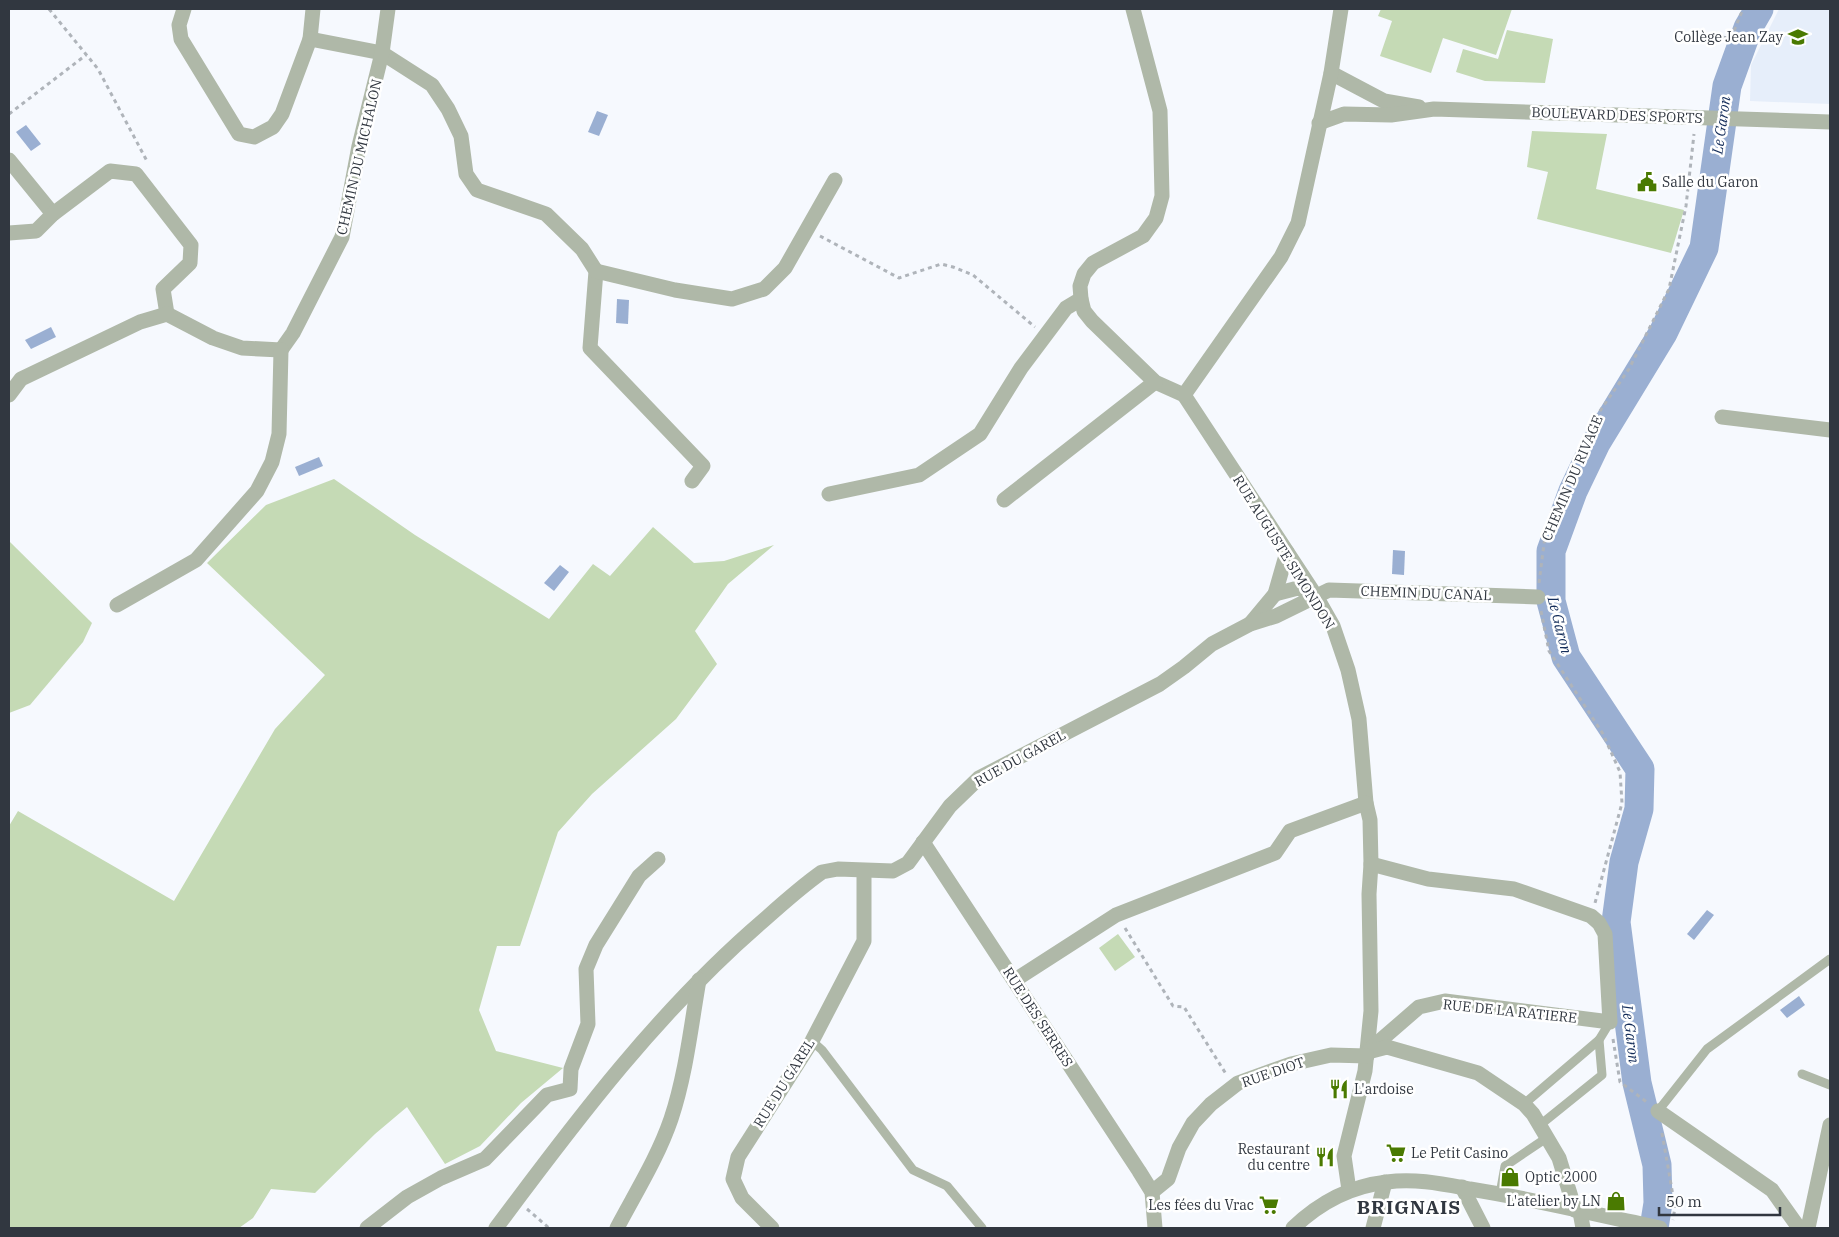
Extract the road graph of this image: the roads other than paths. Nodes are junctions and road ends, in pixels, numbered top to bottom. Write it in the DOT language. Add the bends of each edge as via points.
graph roads {
  1 [pos="184,9"];
  2 [pos="313,9"];
  3 [pos="388,9"];
  4 [pos="1132,9"];
  5 [pos="1341,9"];
  6 [pos="310,39"];
  7 [pos="382,53"];
  8 [pos="1331,73"];
  9 [pos="1434,109"];
  10 [pos="1830,122"];
  11 [pos="1319,123"];
  12 [pos="9,160"];
  13 [pos="835,180"];
  14 [pos="53,214"];
  15 [pos="9,233"];
  16 [pos="596,271"];
  17 [pos="1081,299"];
  18 [pos="167,314"];
  19 [pos="281,350"];
  20 [pos="1156,382"];
  21 [pos="9,395"];
  22 [pos="1184,395"];
  23 [pos="1722,417"];
  24 [pos="1830,430"];
  25 [pos="692,481"];
  26 [pos="829,494"];
  27 [pos="1004,500"];
  28 [pos="1287,552"];
  29 [pos="1275,594"];
  30 [pos="1316,596"];
  31 [pos="1538,597"];
  32 [pos="117,605"];
  33 [pos="1250,624"];
  34 [pos="1366,803"];
  35 [pos="923,842"];
  36 [pos="658,859"];
  37 [pos="1372,864"];
  38 [pos="864,872"];
  39 [pos="1830,959"];
  40 [pos="699,980"];
  41 [pos="1015,980"];
  42 [pos="1610,1022"];
  43 [pos="1599,1040"];
  44 [pos="812,1041"];
  45 [pos="1367,1054"];
  46 [pos="1802,1074"];
  47 [pos="1830,1085"];
  48 [pos="570,1088"];
  49 [pos="1524,1104"];
  50 [pos="588,1107"];
  51 [pos="1658,1111"];
  52 [pos="1830,1126"];
  53 [pos="1544,1131"];
  54 [pos="1385,1182"];
  55 [pos="1462,1188"];
  56 [pos="1349,1190"];
  57 [pos="1152,1192"];
  58 [pos="1500,1194"];
  59 [pos="1577,1211"];
  60 [pos="367,1228"];
  61 [pos="496,1228"];
  62 [pos="618,1228"];
  63 [pos="772,1228"];
  64 [pos="982,1228"];
  65 [pos="1155,1228"];
  66 [pos="1294,1228"];
  67 [pos="1373,1228"];
  68 [pos="1483,1228"];
  69 [pos="1582,1228"];
  70 [pos="1660,1228"];
  71 [pos="1799,1228"];
  72 [pos="1808,1228"];
  1 -- 6 [label="street" via="179,25 181,39 239,134 254,137 273,127 282,114"];
  2 -- 6 [label="street"];
  3 -- 7 [label="street, CHEMIN DU MICHALON"];
  4 -- 17 [label="street" via="1160,111 1162,196 1156,218 1143,236 1093,263 1084,274 1080,286"];
  5 -- 8 [label="street"];
  6 -- 7 [label="street"];
  7 -- 16 [label="street" via="432,85 461,136 466,174 477,190 546,214 582,249"];
  7 -- 19 [label="street, CHEMIN DU MICHALON" via="359,146 342,237"];
  8 -- 9 [label="street, BOULEVARD DES SPORTS" via="1384,101"];
  8 -- 11 [label="street"];
  9 -- 10 [label="street, BOULEVARD DES SPORTS"];
  9 -- 11 [label="street, BOULEVARD DES SPORTS" via="1391,115 1344,114"];
  11 -- 22 [label="street" via="1298,223 1285,249"];
  12 -- 14 [label="street"];
  13 -- 16 [label="street" via="785,268 764,289 732,299 675,290"];
  14 -- 15 [label="street" via="36,231"];
  14 -- 18 [label="street" via="110,171 136,174 191,245 190,263 163,289"];
  16 -- 25 [label="street" via="590,348 703,466"];
  17 -- 20 [label="street" via="1084,311 1092,321"];
  17 -- 26 [label="street" via="1066,308 1021,368 980,434 919,475"];
  18 -- 19 [label="street" via="242,348"];
  18 -- 21 [label="street" via="140,322 21,379"];
  19 -- 32 [label="street" via="279,434 272,462 257,491 196,560"];
  20 -- 22 [label="street"];
  20 -- 27 [label="street"];
  22 -- 28 [label="street, RUE AUGUSTE SIMONDON"];
  23 -- 24 [label="street"];
  28 -- 29 [label="street"];
  28 -- 30 [label="street, RUE AUGUSTE SIMONDON"];
  29 -- 30 [label="street" via="1298,588"];
  29 -- 33 [label="street"];
  30 -- 31 [label="street, CHEMIN DU CANAL" via="1329,590"];
  30 -- 33 [label="street, RUE DU GAREL" via="1276,616"];
  30 -- 34 [label="street, RUE AUGUSTE SIMONDON" via="1333,626 1348,670 1359,719"];
  33 -- 35 [label="street, RUE DU GAREL" via="1212,644 1147,691 979,778 954,801"];
  34 -- 37 [label="street, RUE AUGUSTE SIMONDON"];
  34 -- 41 [label="street" via="1290,831 1275,853 1116,915"];
  35 -- 38 [label="street, RUE DU GAREL" via="908,863 892,871"];
  35 -- 41 [label="street, RUE DES SERRES"];
  36 -- 48 [label="street" via="639,876 596,945 586,969 588,1024 571,1070"];
  37 -- 42 [label="street" via="1428,879 1514,889 1591,916 1605,934"];
  37 -- 45 [label="street, RUE AUGUSTE SIMONDON" via="1369,894 1371,1011"];
  38 -- 40 [label="street" via="838,869 822,872 729,950"];
  38 -- 44 [label="street, RUE DU GAREL" via="864,941"];
  39 -- 51 [label="lane" via="1707,1049"];
  40 -- 50 [label="street" via="610,1078"];
  40 -- 62 [label="street" via="683,1076 671,1119"];
  41 -- 57 [label="street, RUE DES SERRES"];
  42 -- 43 [label="lane"];
  42 -- 45 [label="street, RUE DE LA RATIERE" via="1445,1001 1419,1007"];
  43 -- 49 [label="lane"];
  43 -- 53 [label="lane" via="1602,1075"];
  44 -- 63 [label="street, RUE DU GAREL" via="738,1158 732,1179 742,1198"];
  44 -- 64 [label="lane" via="913,1170 947,1186"];
  45 -- 49 [label="street, RUE DIOT" via="1388,1047 1478,1073"];
  45 -- 56 [label="street, RUE AUGUSTE SIMONDON" via="1344,1156"];
  45 -- 57 [label="street, RUE DIOT" via="1331,1055 1291,1064 1234,1086 1193,1123 1179,1148 1168,1180"];
  46 -- 47 [label="lane"];
  48 -- 50 [label="street"];
  48 -- 60 [label="street" via="547,1095 485,1159 406,1198"];
  49 -- 53 [label="street, RUE DIOT"];
  50 -- 61 [label="street"];
  51 -- 71 [label="street" via="1772,1190"];
  52 -- 72 [label="street"];
  53 -- 58 [label="lane" via="1505,1166"];
  53 -- 59 [label="street, RUE DIOT" via="1559,1158"];
  54 -- 55 [label="street" via="1416,1181"];
  54 -- 56 [label="street"];
  54 -- 67 [label="street"];
  55 -- 58 [label="street"];
  55 -- 68 [label="street"];
  56 -- 66 [label="street" via="1322,1205"];
  57 -- 65 [label="street"];
  58 -- 59 [label="street"];
  59 -- 69 [label="street, RUE DIOT"];
  59 -- 70 [label="street"];
}
